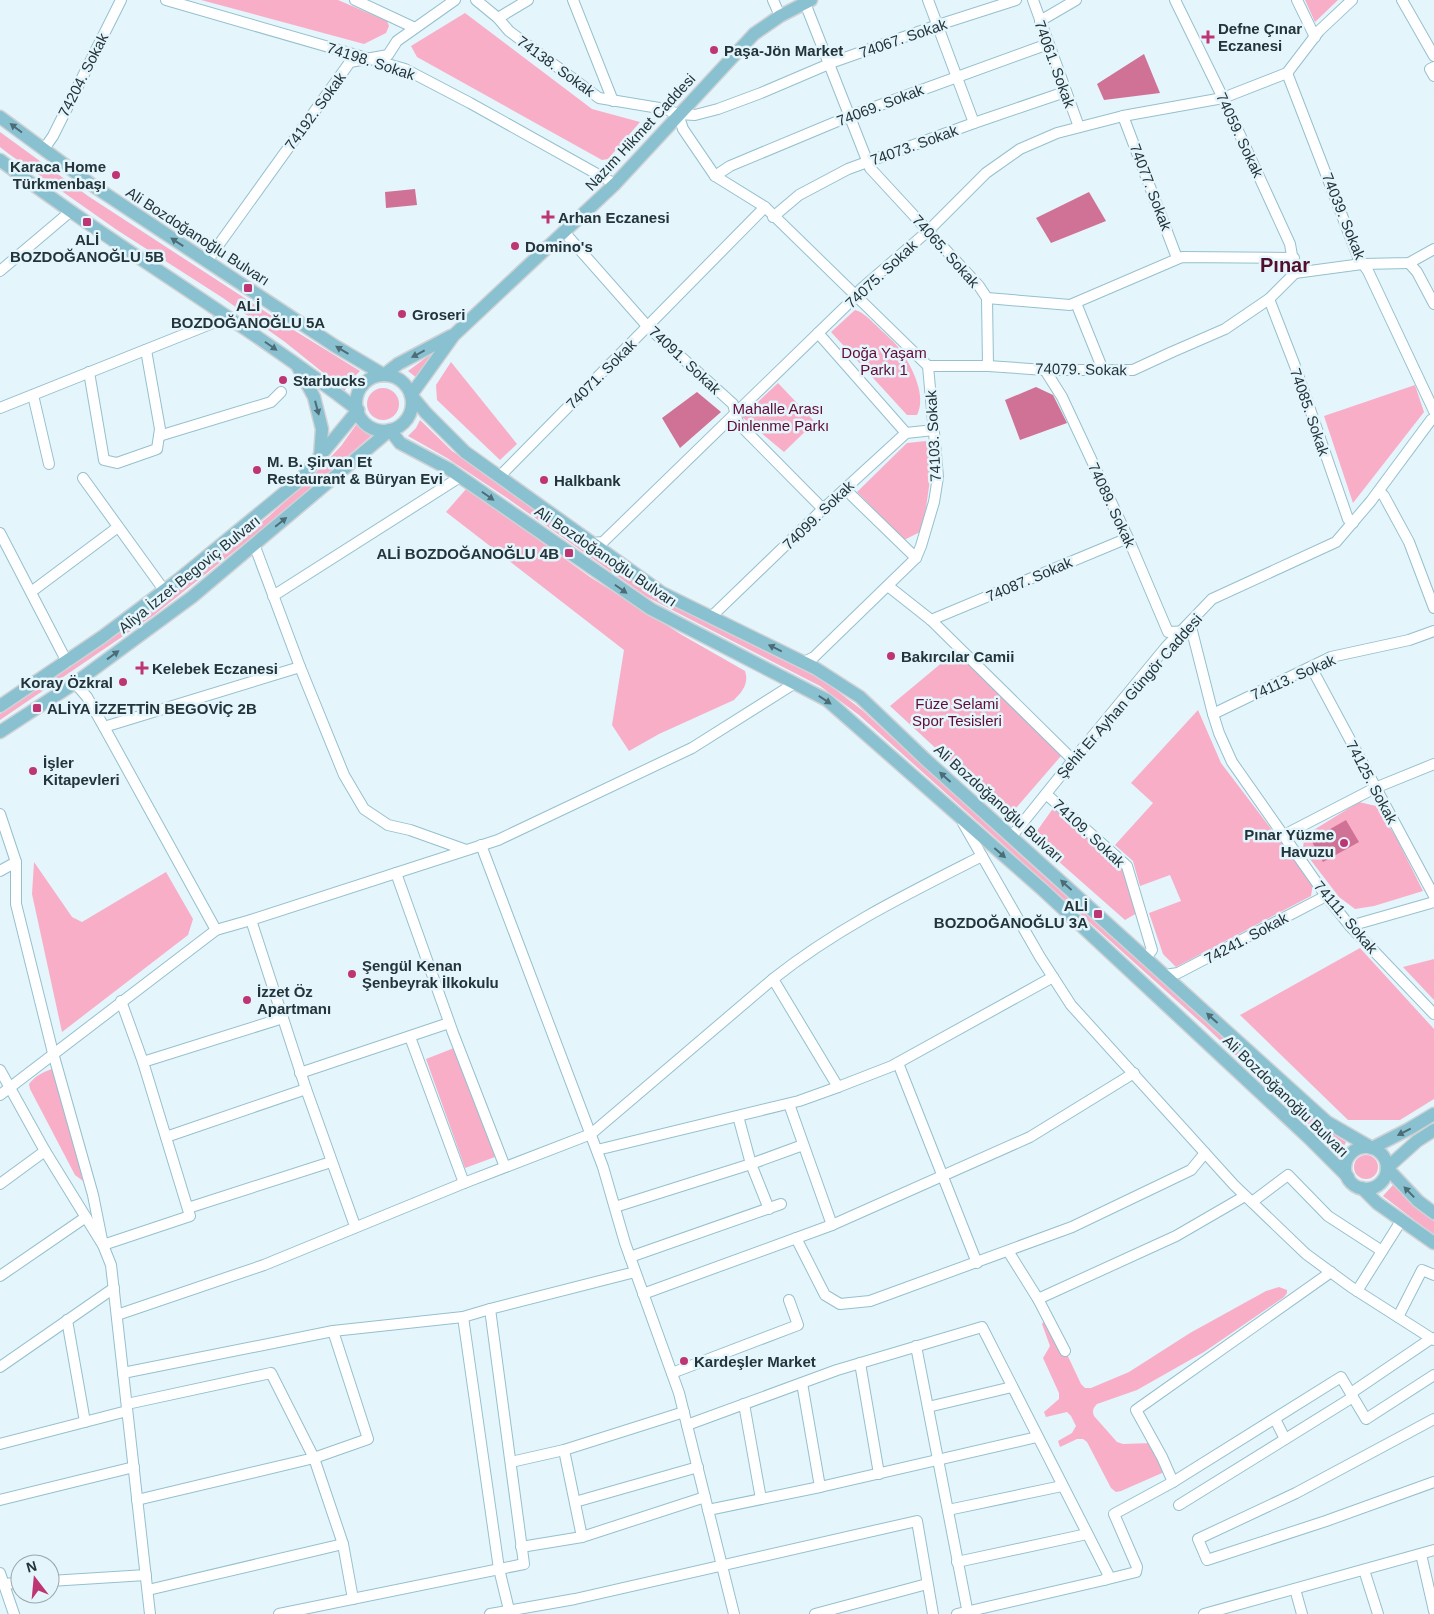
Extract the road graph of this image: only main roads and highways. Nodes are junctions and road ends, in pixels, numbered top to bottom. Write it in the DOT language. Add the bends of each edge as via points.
graph roads {
  1 [pos="808,2"];
  2 [pos="0,117"];
  3 [pos="1,162"];
  4 [pos="454,335"];
  5 [pos="296,364"];
  6 [pos="384,375"];
  7 [pos="411,395"];
  8 [pos="358,410"];
  9 [pos="390,430"];
  10 [pos="320,457"];
  11 [pos="0,706"];
  12 [pos="0,732"];
  13 [pos="1434,1114"];
  14 [pos="1434,1130"];
  15 [pos="1372,1148"];
  16 [pos="1387,1168"];
  17 [pos="1348,1178"];
  18 [pos="1362,1188"];
  19 [pos="1434,1213"];
  20 [pos="1434,1243"];
  1 -- 4 [label="main road, Nazım Hikmet Caddesi" via="754,34 615,184"];
  6 -- 2 [label="main road, Ali Bozdoğanoğlu Bulvarı, one-way" via="95,187"];
  3 -- 5 [label="main road, one-way"];
  4 -- 6 [label="main road, one-way" via="398,364"];
  4 -- 7 [label="main road"];
  5 -- 8 [label="main road"];
  5 -- 10 [label="main road, one-way" via="314,397 322,429"];
  6 -- 7 [label="main road" via="401,381"];
  6 -- 8 [label="main road" via="361,387 357,396"];
  7 -- 9 [label="main road" via="412,404 406,420"];
  15 -- 7 [label="main road, Ali Bozdoğanoğlu Bulvarı, one-way" via="1327,1122 860,697 804,662 662,593 465,452"];
  8 -- 9 [label="main road" via="364,422 372,428"];
  8 -- 10 [label="main road, Aliya İzzet Begoviç Bulvarı"];
  12 -- 9 [label="main road, Aliya İzzet Begoviç Bulvarı, one-way" via="192,597"];
  9 -- 17 [label="main road, Ali Bozdoğanoğlu Bulvarı, one-way" via="400,443 460,477 651,609 827,700 1084,928"];
  10 -- 11 [label="main road, Aliya İzzet Begoviç Bulvarı" via="301,479 164,590 67,662"];
  13 -- 15 [label="main road, one-way"];
  14 -- 16 [label="main road"];
  15 -- 16 [label="main road" via="1383,1155"];
  15 -- 17 [label="main road" via="1358,1149 1348,1158"];
  16 -- 18 [label="main road" via="1386,1175 1377,1185"];
  19 -- 16 [label="main road, one-way"];
  17 -- 18 [label="main road"];
  18 -- 20 [label="main road" via="1377,1203"];
}
